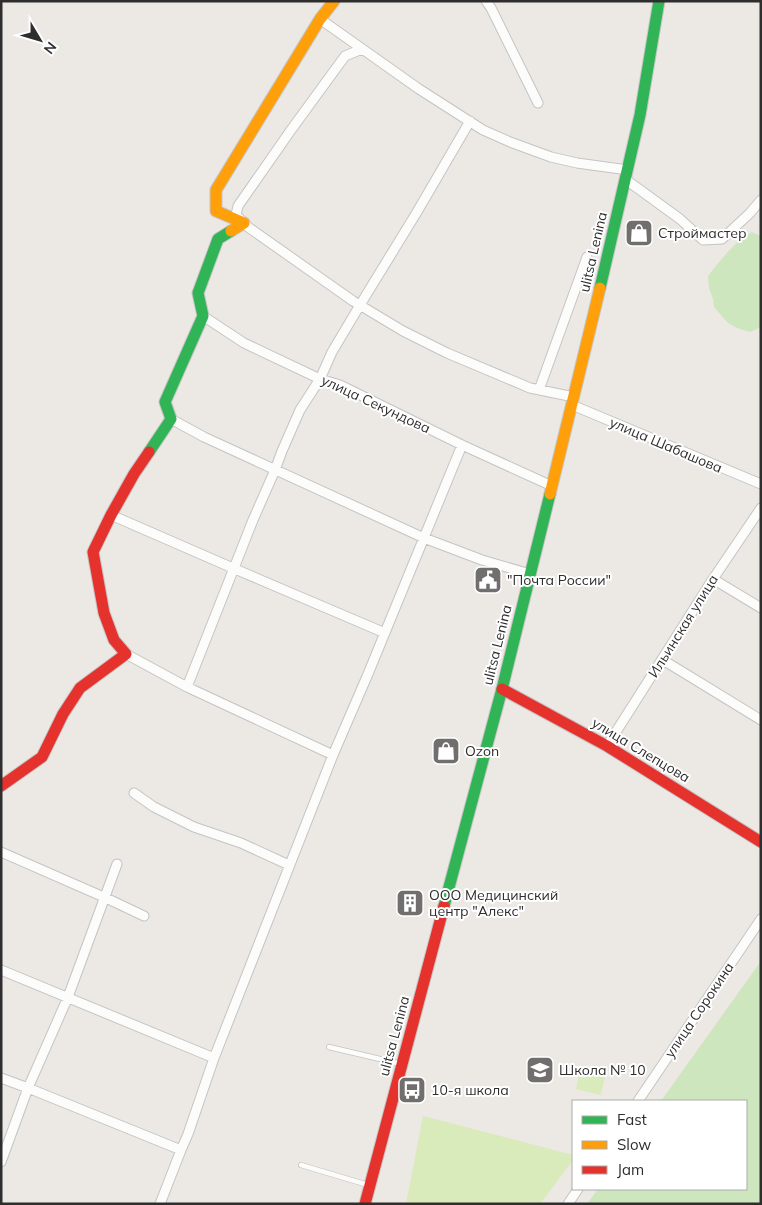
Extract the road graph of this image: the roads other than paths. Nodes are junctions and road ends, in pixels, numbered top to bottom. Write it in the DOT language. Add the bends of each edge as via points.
graph roads {
  1 [pos="334,1"];
  2 [pos="486,1"];
  3 [pos="659,1"];
  4 [pos="320,20"];
  5 [pos="362,49"];
  6 [pos="538,103"];
  7 [pos="470,122"];
  8 [pos="627,174"];
  9 [pos="761,200"];
  10 [pos="244,223"];
  11 [pos="588,257"];
  12 [pos="360,305"];
  13 [pos="203,316"];
  14 [pos="320,379"];
  15 [pos="539,390"];
  16 [pos="573,401"];
  17 [pos="170,419"];
  18 [pos="462,445"];
  19 [pos="275,470"];
  20 [pos="761,484"];
  21 [pos="552,486"];
  22 [pos="761,508"];
  23 [pos="111,515"];
  24 [pos="424,538"];
  25 [pos="234,570"];
  26 [pos="530,574"];
  27 [pos="713,579"];
  28 [pos="761,608"];
  29 [pos="385,633"];
  30 [pos="126,654"];
  31 [pos="662,660"];
  32 [pos="187,686"];
  33 [pos="502,689"];
  34 [pos="761,720"];
  35 [pos="607,746"];
  36 [pos="333,755"];
  37 [pos="1,786"];
  38 [pos="134,793"];
  39 [pos="761,842"];
  40 [pos="1,852"];
  41 [pos="118,864"];
  42 [pos="289,865"];
  43 [pos="106,898"];
  44 [pos="144,916"];
  45 [pos="761,919"];
  46 [pos="1,970"];
  47 [pos="68,997"];
  48 [pos="329,1047"];
  49 [pos="214,1058"];
  50 [pos="402,1064"];
  51 [pos="1,1078"];
  52 [pos="28,1088"];
  53 [pos="639,1100"];
  54 [pos="181,1150"];
  55 [pos="1,1162"];
  56 [pos="301,1165"];
  57 [pos="370,1186"];
  58 [pos="577,1190"];
  59 [pos="160,1204"];
  60 [pos="365,1204"];
  61 [pos="568,1204"];
  1 -- 4 [label="street"];
  2 -- 6 [label="street"];
  3 -- 8 [label="street, ulitsa Lenina"];
  4 -- 5 [label="street"];
  4 -- 10 [label="street" via="216,190 216,211"];
  5 -- 7 [label="street"];
  5 -- 10 [label="street" via="345,56 238,206 236,215"];
  7 -- 8 [label="street" via="510,142 552,157"];
  7 -- 12 [label="street"];
  8 -- 9 [label="street" via="704,240 722,239"];
  8 -- 16 [label="street, ulitsa Lenina"];
  10 -- 12 [label="street, улица Шабашова"];
  10 -- 13 [label="street" via="218,238 198,293"];
  11 -- 15 [label="street"];
  12 -- 14 [label="street"];
  12 -- 15 [label="street, улица Шабашова" via="447,353"];
  13 -- 14 [label="street, улица Секундова" via="244,343"];
  13 -- 17 [label="street" via="165,402"];
  14 -- 18 [label="street, улица Секундова" via="340,385"];
  14 -- 19 [label="street" via="300,410"];
  15 -- 16 [label="street, улица Шабашова"];
  16 -- 20 [label="street, улица Шабашова"];
  16 -- 21 [label="street, ulitsa Lenina"];
  17 -- 19 [label="street"];
  17 -- 23 [label="street"];
  18 -- 21 [label="street, улица Секундова"];
  18 -- 24 [label="street"];
  19 -- 24 [label="street"];
  19 -- 25 [label="street"];
  21 -- 26 [label="street, ulitsa Lenina"];
  22 -- 27 [label="street, Ильинская улица"];
  23 -- 25 [label="street"];
  23 -- 30 [label="street" via="93,552 104,613 114,640"];
  24 -- 26 [label="street"];
  24 -- 29 [label="street"];
  25 -- 29 [label="street"];
  25 -- 32 [label="street"];
  26 -- 33 [label="street, ulitsa Lenina"];
  27 -- 28 [label="street"];
  27 -- 31 [label="street, Ильинская улица"];
  29 -- 36 [label="street"];
  30 -- 32 [label="street"];
  30 -- 37 [label="street" via="80,688 42,757"];
  31 -- 34 [label="street"];
  31 -- 35 [label="street, Ильинская улица"];
  32 -- 36 [label="street"];
  33 -- 35 [label="street, улица Слепцова"];
  33 -- 50 [label="street, ulitsa Lenina"];
  35 -- 39 [label="street, улица Слепцова"];
  36 -- 42 [label="street"];
  38 -- 42 [label="street" via="154,808 194,827 241,843"];
  40 -- 43 [label="street"];
  41 -- 43 [label="street"];
  42 -- 49 [label="street"];
  43 -- 44 [label="street"];
  43 -- 47 [label="street"];
  45 -- 53 [label="street, улица Сорокина"];
  46 -- 47 [label="street"];
  47 -- 49 [label="street"];
  47 -- 52 [label="street"];
  48 -- 50 [label="lane"];
  49 -- 54 [label="street"];
  50 -- 57 [label="street, ulitsa Lenina"];
  51 -- 52 [label="street"];
  52 -- 54 [label="street"];
  52 -- 55 [label="street"];
  54 -- 59 [label="street"];
  56 -- 57 [label="lane"];
  57 -- 60 [label="street, ulitsa Lenina"];
  58 -- 61 [label="street"];
}
